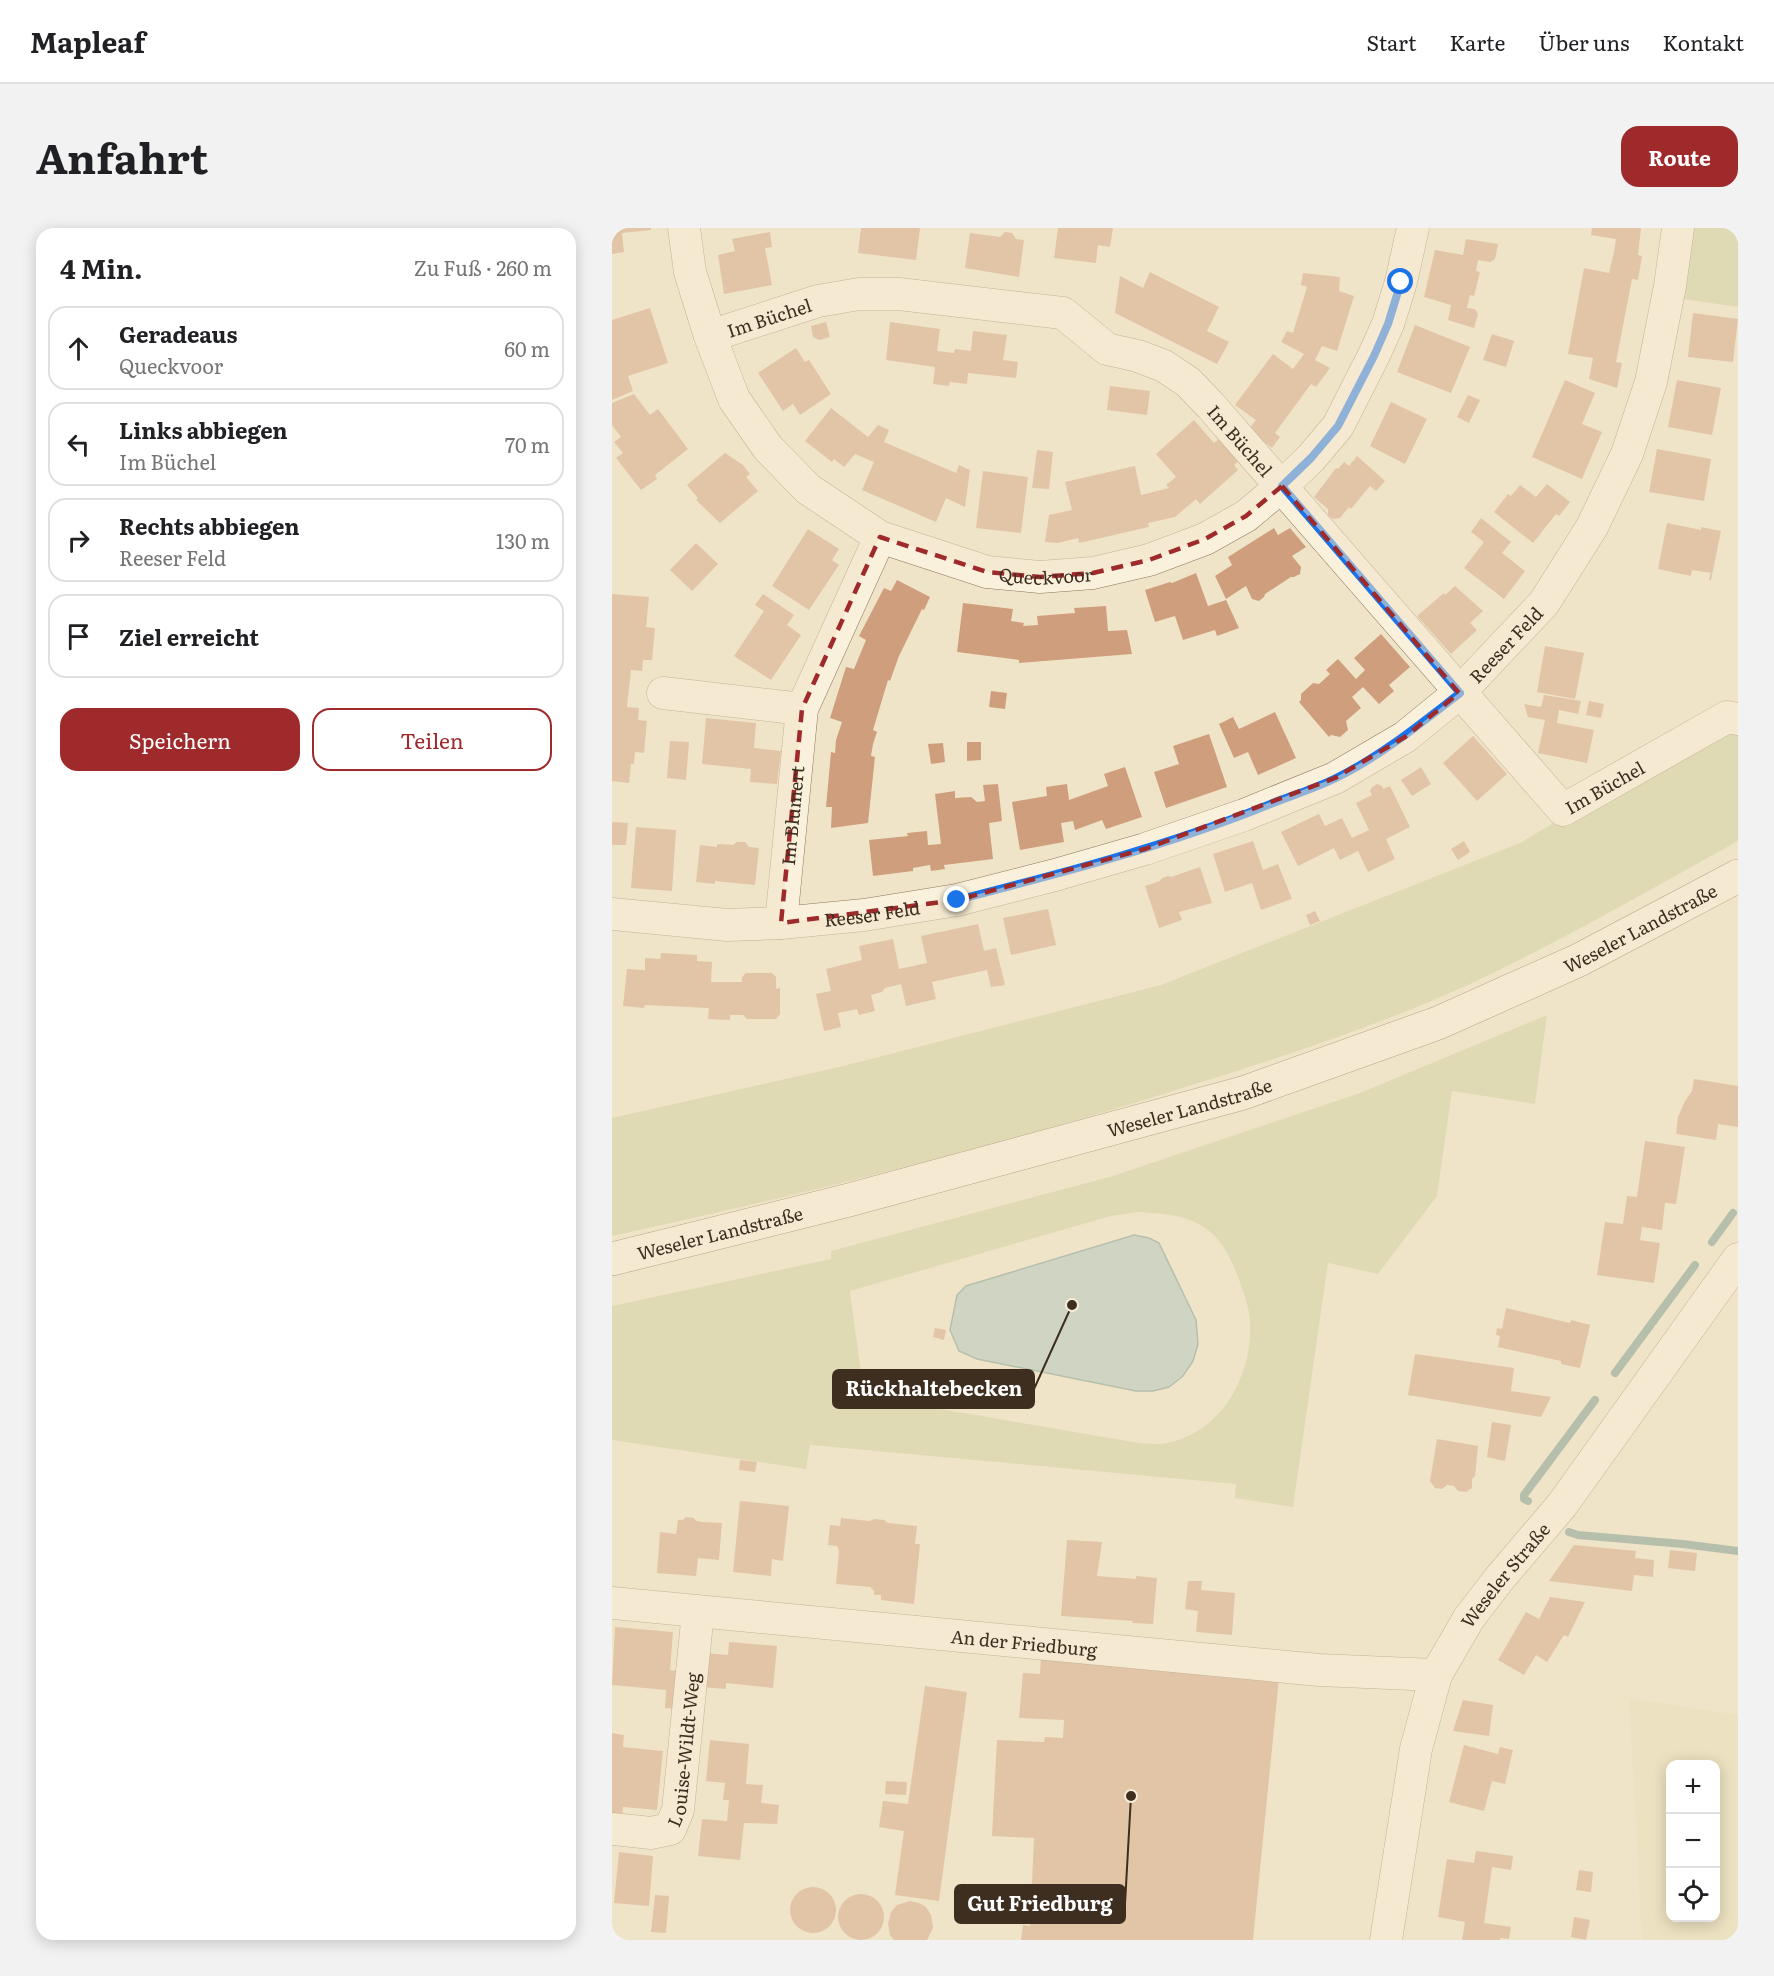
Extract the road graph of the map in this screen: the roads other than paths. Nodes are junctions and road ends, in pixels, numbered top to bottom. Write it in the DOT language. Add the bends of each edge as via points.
graph roads {
  1 [pos="684,228"];
  2 [pos="1413,228"];
  3 [pos="1678,228"];
  4 [pos="710,336"];
  5 [pos="1282,486"];
  6 [pos="880,537"];
  7 [pos="663,693"];
  8 [pos="1460,693"];
  9 [pos="802,709"];
  10 [pos="1738,720"];
  11 [pos="1738,876"];
  12 [pos="612,914"];
  13 [pos="781,923"];
  14 [pos="612,1258"];
  15 [pos="1738,1259"];
  16 [pos="612,1603"];
  17 [pos="699,1612"];
  18 [pos="1436,1675"];
  19 [pos="612,1829"];
  20 [pos="1386,1940"];
  1 -- 4 [label="street, Queckvoor" via="690,272"];
  2 -- 5 [label="street, Queckvoor" via="1388,324 1369,366 1338,426"];
  3 -- 8 [label="street, Reeser Feld" via="1651,382 1627,454 1592,527 1544,603"];
  4 -- 5 [label="street, Im Büchel" via="818,301 859,294 899,294 1063,313 1107,349 1164,366 1188,382"];
  4 -- 6 [label="street, Queckvoor" via="734,399 768,448 808,489"];
  5 -- 6 [label="street, Queckvoor" via="1246,516 1205,539 1149,560 1093,573 1040,577 987,572"];
  5 -- 8 [label="street, Im Büchel"];
  6 -- 9 [label="street, Im Blumert"];
  7 -- 9 [label="street"];
  8 -- 10 [label="street, Im Büchel" via="1563,810 1727,717"];
  8 -- 13 [label="street, Reeser Feld" via="1405,736 1335,778 1145,849 957,900"];
  9 -- 13 [label="street, Im Blumert"];
  11 -- 14 [label="main road, Weseler Landstraße" via="1579,960 1438,1023 1243,1093 882,1192"];
  12 -- 13 [label="street, Reeser Feld" via="727,925"];
  15 -- 18 [label="street, Weseler Straße" via="1562,1505 1469,1618"];
  16 -- 17 [label="street, An der Friedburg"];
  17 -- 18 [label="street, An der Friedburg" via="1319,1670"];
  17 -- 19 [label="street, Louise-Wildt-Weg" via="678,1810 670,1830 651,1833"];
  18 -- 20 [label="street, Weseler Straße" via="1416,1749"];
}
